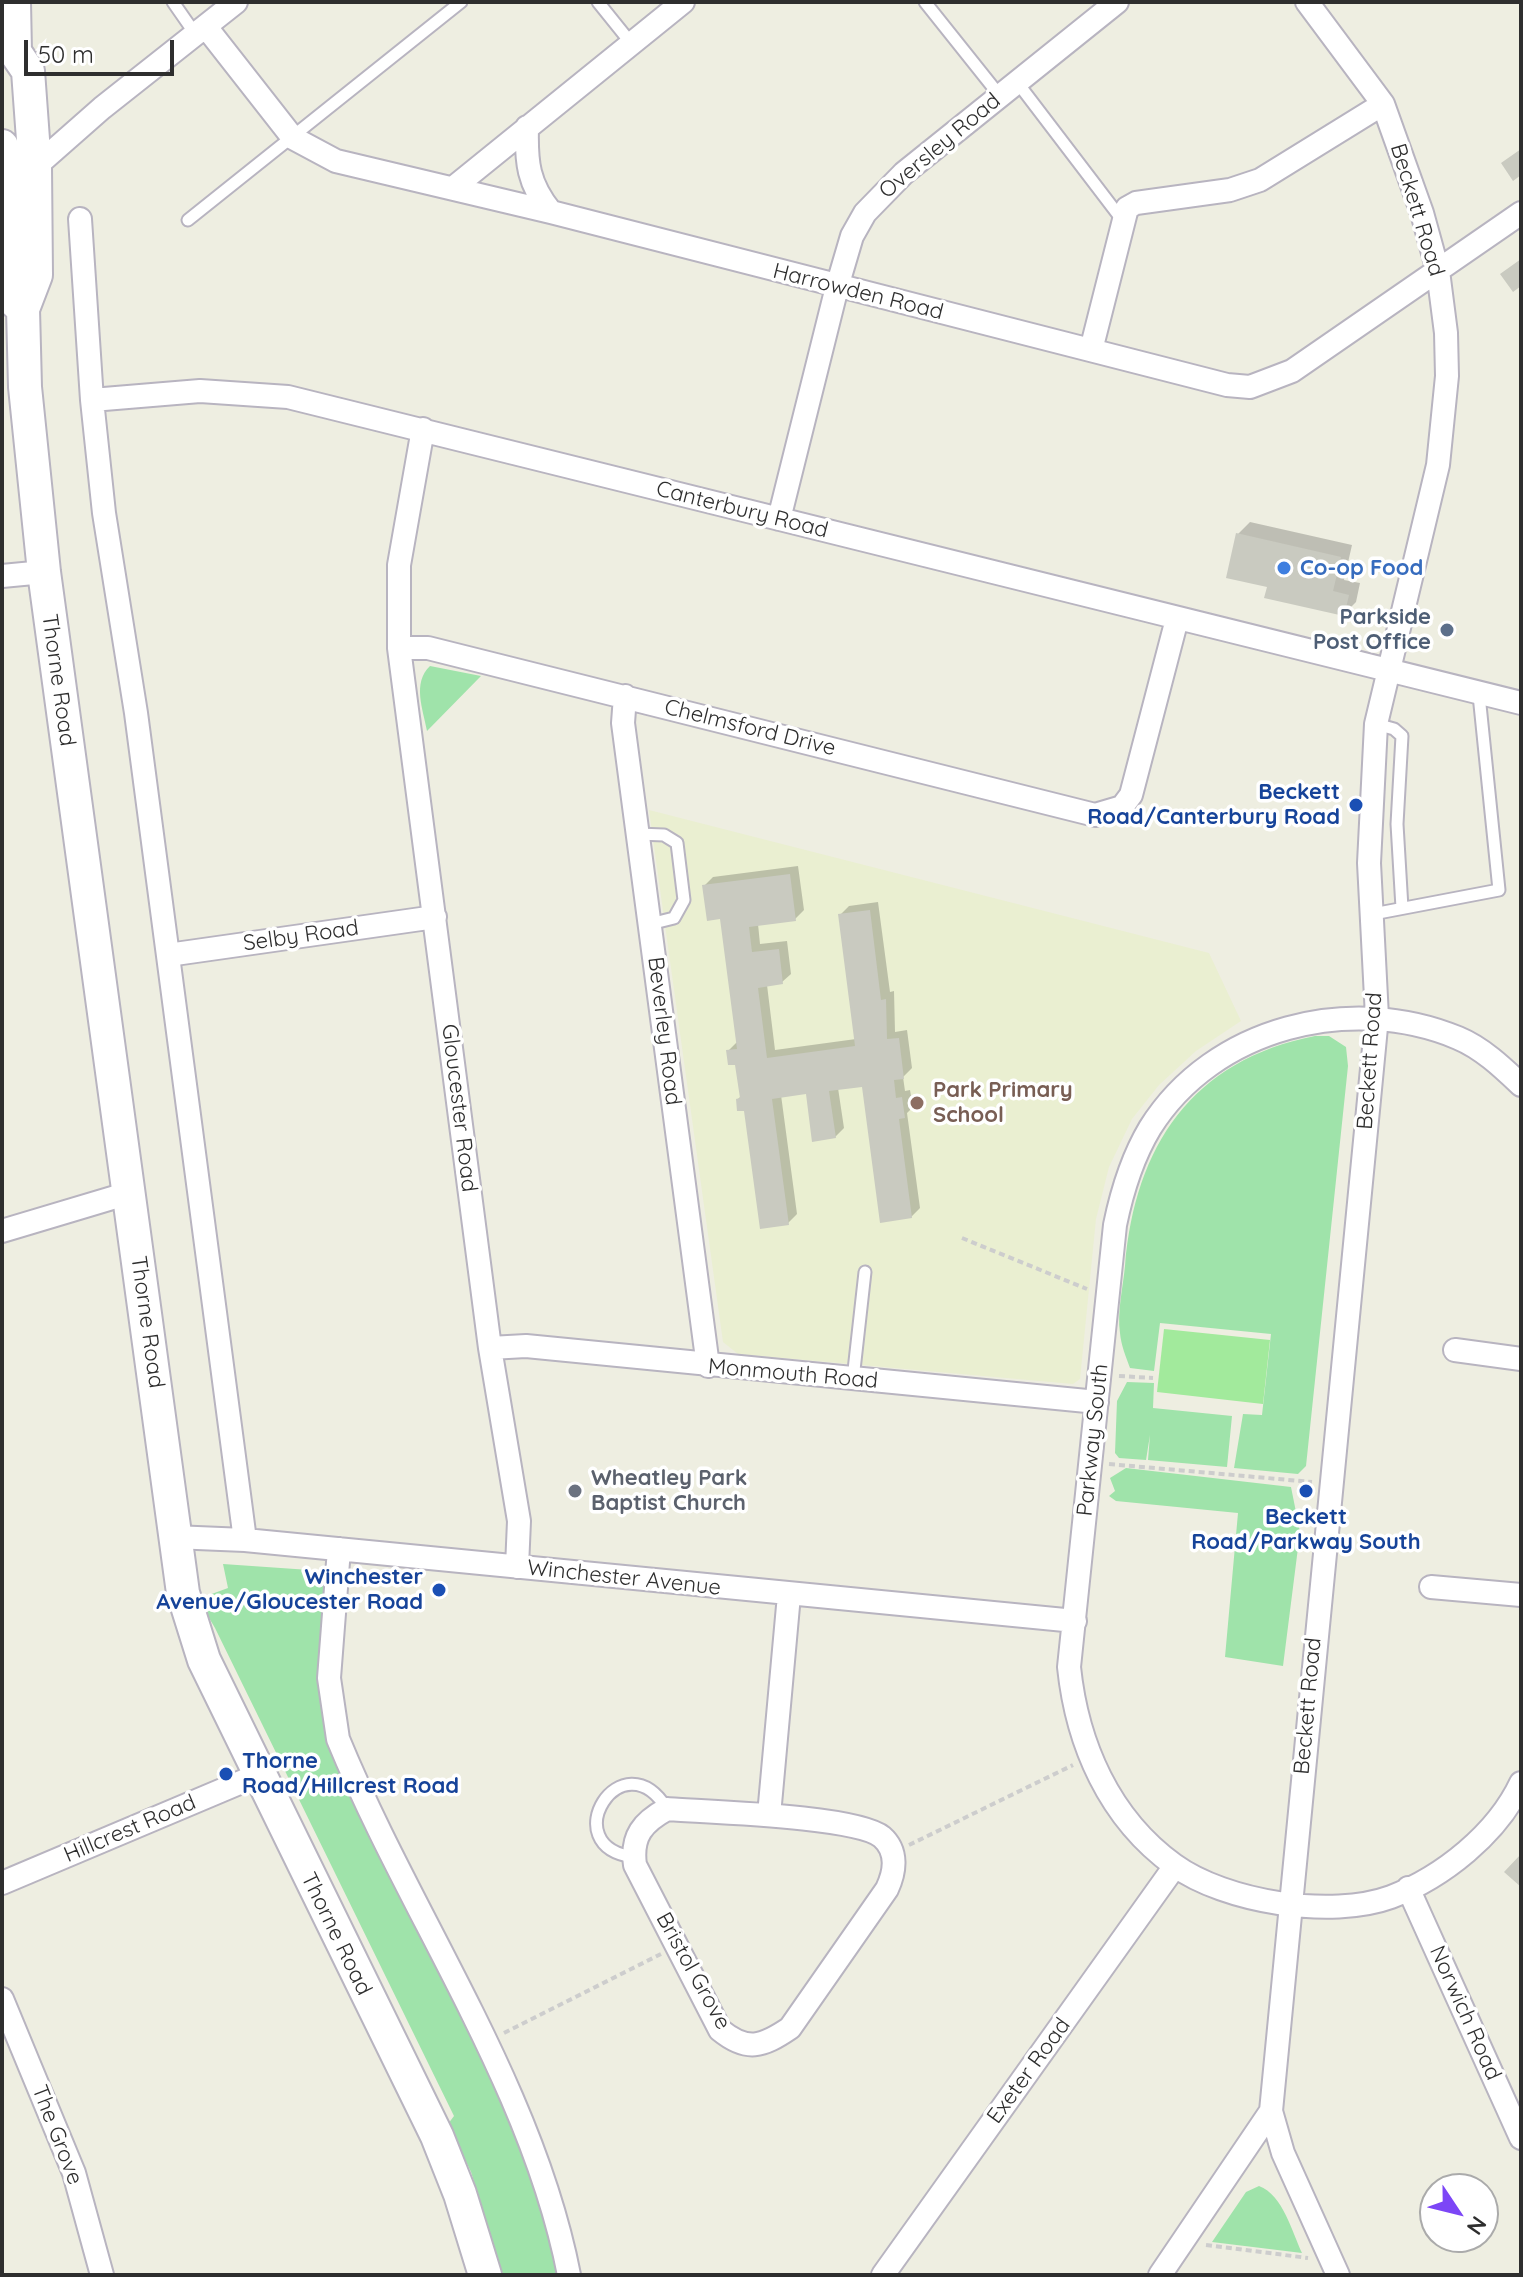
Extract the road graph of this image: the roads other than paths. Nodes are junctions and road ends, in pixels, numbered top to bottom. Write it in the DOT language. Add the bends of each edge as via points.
graph roads {
  1 [pos="14,2"];
  2 [pos="173,2"];
  3 [pos="236,2"];
  4 [pos="461,2"];
  5 [pos="598,2"];
  6 [pos="683,2"];
  7 [pos="925,2"];
  8 [pos="1117,2"];
  9 [pos="1307,2"];
  10 [pos="201,31"];
  11 [pos="631,43"];
  12 [pos="9,62"];
  13 [pos="1009,89"];
  14 [pos="1383,104"];
  15 [pos="527,127"];
  16 [pos="293,138"];
  17 [pos="2,163"];
  18 [pos="35,167"];
  19 [pos="453,188"];
  20 [pos="551,212"];
  21 [pos="1521,213"];
  22 [pos="80,219"];
  23 [pos="188,220"];
  24 [pos="1123,221"];
  25 [pos="4,222"];
  26 [pos="1438,271"];
  27 [pos="837,287"];
  28 [pos="23,309"];
  29 [pos="1091,350"];
  30 [pos="92,400"];
  31 [pos="423,429"];
  32 [pos="779,519"];
  33 [pos="44,572"];
  34 [pos="2,576"];
  35 [pos="1177,619"];
  36 [pos="399,648"];
  37 [pos="1386,673"];
  38 [pos="1479,695"];
  39 [pos="625,696"];
  40 [pos="1521,703"];
  41 [pos="1376,724"];
  42 [pos="638,834"];
  43 [pos="1402,908"];
  44 [pos="1373,914"];
  45 [pos="435,917"];
  46 [pos="650,924"];
  47 [pos="168,955"];
  48 [pos="1377,1017"];
  49 [pos="1521,1085"];
  50 [pos="129,1193"];
  51 [pos="2,1231"];
  52 [pos="865,1272"];
  53 [pos="490,1348"];
  54 [pos="1455,1350"];
  55 [pos="1521,1359"];
  56 [pos="708,1366"];
  57 [pos="853,1379"];
  58 [pos="1097,1402"];
  59 [pos="173,1537"];
  60 [pos="245,1540"];
  61 [pos="339,1549"];
  62 [pos="517,1567"];
  63 [pos="1431,1587"];
  64 [pos="789,1595"];
  65 [pos="1521,1595"];
  66 [pos="1075,1621"];
  67 [pos="258,1775"];
  68 [pos="1518,1798"];
  69 [pos="667,1809"];
  70 [pos="769,1815"];
  71 [pos="634,1857"];
  72 [pos="1175,1866"];
  73 [pos="2,1883"];
  74 [pos="1408,1888"];
  75 [pos="1289,1904"];
  76 [pos="2,1999"];
  77 [pos="1271,2111"];
  78 [pos="1521,2138"];
  79 [pos="1334,2268"];
  80 [pos="102,2275"];
  81 [pos="485,2275"];
  82 [pos="569,2275"];
  83 [pos="883,2275"];
  84 [pos="1160,2275"];
  1 -- 12 [label="street, Thorne Road"];
  2 -- 10 [label="lane"];
  3 -- 10 [label="street"];
  4 -- 16 [label="lane"];
  5 -- 11 [label="lane"];
  6 -- 11 [label="street"];
  7 -- 13 [label="lane"];
  8 -- 13 [label="street, Oversley Road"];
  9 -- 14 [label="street, Beckett Road"];
  10 -- 16 [label="street, Harrowden Road"];
  10 -- 18 [label="street"];
  11 -- 15 [label="street"];
  12 -- 18 [label="street, Thorne Road" via="28,71"];
  13 -- 24 [label="lane"];
  13 -- 27 [label="street, Oversley Road" via="880,194 852,236"];
  14 -- 24 [label="street" via="1260,180 1230,190 1136,203 1127,208"];
  14 -- 26 [label="street, Beckett Road"];
  15 -- 19 [label="street"];
  15 -- 20 [label="street" via="530,179"];
  16 -- 19 [label="street, Harrowden Road" via="336,161"];
  16 -- 23 [label="lane"];
  17 -- 18 [label="street"];
  17 -- 25 [label="street, Thorne Road"];
  18 -- 25 [label="street"];
  18 -- 28 [label="street, Thorne Road" via="36,275"];
  19 -- 20 [label="street, Harrowden Road"];
  20 -- 27 [label="street, Harrowden Road"];
  21 -- 26 [label="street, Harrowden Road"];
  22 -- 30 [label="street"];
  24 -- 29 [label="street"];
  25 -- 28 [label="street, Thorne Road" via="9,296"];
  26 -- 29 [label="street, Harrowden Road" via="1292,371 1250,387"];
  26 -- 37 [label="street, Beckett Road" via="1447,376 1438,465"];
  27 -- 29 [label="street, Harrowden Road"];
  27 -- 32 [label="street, Oversley Road"];
  28 -- 33 [label="street, Thorne Road" via="25,387"];
  30 -- 31 [label="street, Canterbury Road" via="200,391 245,393 288,397"];
  30 -- 47 [label="street"];
  31 -- 32 [label="street, Canterbury Road"];
  31 -- 36 [label="street" via="399,565"];
  32 -- 35 [label="street, Canterbury Road"];
  33 -- 34 [label="street"];
  33 -- 50 [label="street, Thorne Road"];
  35 -- 37 [label="street, Canterbury Road"];
  35 -- 39 [label="street, Chelmsford Drive" via="1131,795 1122,807 1095,815"];
  36 -- 39 [label="street, Chelmsford Drive" via="428,648"];
  36 -- 45 [label="street, Gloucester Road"];
  37 -- 38 [label="street, Canterbury Road"];
  37 -- 41 [label="street, Beckett Road"];
  38 -- 40 [label="street, Canterbury Road"];
  38 -- 43 [label="lane" via="1499,890"];
  39 -- 42 [label="street, Beverley Road" via="623,723"];
  41 -- 43 [label="lane" via="1402,736 1397,824"];
  41 -- 44 [label="street, Beckett Road" via="1369,863"];
  42 -- 46 [label="street, Beverley Road"];
  42 -- 46 [label="lane" via="664,835 677,843 684,900 674,918"];
  43 -- 44 [label="lane"];
  44 -- 48 [label="street, Beckett Road"];
  45 -- 47 [label="street, Selby Road"];
  45 -- 53 [label="street, Gloucester Road"];
  46 -- 56 [label="street, Beverley Road"];
  47 -- 60 [label="street"];
  48 -- 49 [label="street, Parkway South" via="1461,1039"];
  48 -- 58 [label="street, Parkway South" via="1306,1021 1269,1034 1206,1067 1170,1102 1146,1137 1122,1192"];
  48 -- 75 [label="street, Beckett Road"];
  50 -- 51 [label="street"];
  50 -- 59 [label="street, Thorne Road"];
  52 -- 57 [label="lane"];
  53 -- 56 [label="street, Monmouth Road" via="526,1346"];
  53 -- 62 [label="street, Gloucester Road" via="519,1521"];
  54 -- 55 [label="street"];
  56 -- 57 [label="street, Monmouth Road"];
  57 -- 58 [label="street, Monmouth Road"];
  58 -- 66 [label="street, Parkway South"];
  59 -- 60 [label="street, Winchester Avenue"];
  59 -- 67 [label="street, Thorne Road" via="192,1629"];
  60 -- 61 [label="street, Winchester Avenue"];
  61 -- 62 [label="street, Winchester Avenue"];
  61 -- 82 [label="street" via="329,1678 338,1739 542,2172"];
  62 -- 64 [label="street, Winchester Avenue"];
  63 -- 65 [label="street"];
  64 -- 66 [label="street, Winchester Avenue"];
  64 -- 70 [label="street"];
  66 -- 72 [label="street, Parkway South" via="1069,1667 1089,1758 1126,1818"];
  67 -- 73 [label="street, Hillcrest Road"];
  67 -- 81 [label="street, Thorne Road" via="437,2136"];
  68 -- 74 [label="street, Parkway South" via="1466,1852"];
  69 -- 70 [label="street"];
  69 -- 71 [label="street" via="648,1819 637,1834"];
  69 -- 71 [label="lane" via="656,1791 637,1784 619,1786 605,1797 595,1820 602,1843"];
  70 -- 71 [label="street, Bristol Grove" via="869,1829 885,1839 895,1872 790,2028 757,2045 736,2043 720,2030"];
  72 -- 75 [label="street, Parkway South" via="1219,1887"];
  72 -- 83 [label="street, Exeter Road"];
  74 -- 75 [label="street, Parkway South" via="1361,1904"];
  74 -- 78 [label="street, Norwich Road"];
  75 -- 77 [label="street, Beckett Road"];
  76 -- 80 [label="street, The Grove" via="74,2173"];
  77 -- 79 [label="street, Beckett Road" via="1283,2153"];
  77 -- 84 [label="street, Beckett Road"];
}
